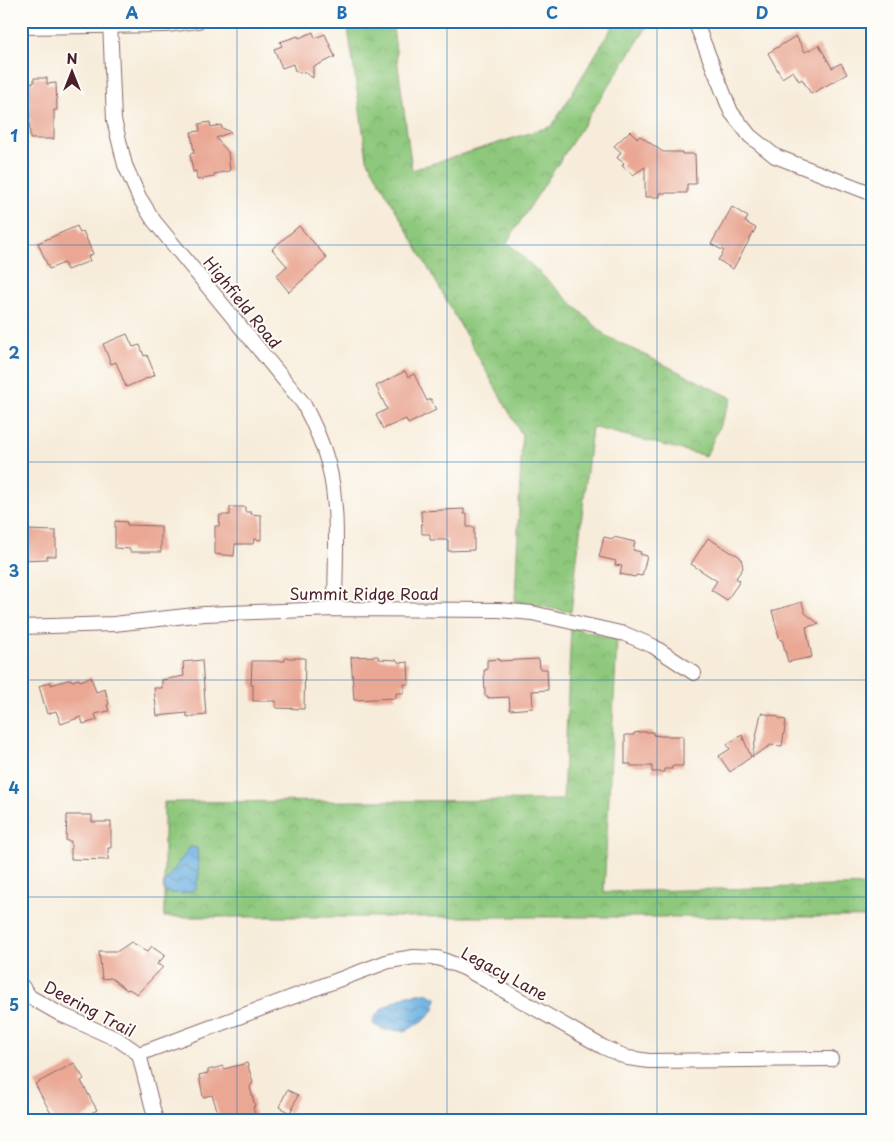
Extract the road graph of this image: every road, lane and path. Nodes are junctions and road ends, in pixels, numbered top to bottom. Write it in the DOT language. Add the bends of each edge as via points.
graph roads {
  1 [pos="198,21"];
  2 [pos="695,21"];
  3 [pos="110,24"];
  4 [pos="21,27"];
  5 [pos="873,194"];
  6 [pos="335,609"];
  7 [pos="21,627"];
  8 [pos="694,673"];
  9 [pos="21,986"];
  10 [pos="139,1054"];
  11 [pos="832,1059"];
  12 [pos="156,1121"];
  1 -- 3 [label="street" via="166,25"];
  2 -- 5 [label="street" via="730,112 750,136 775,156"];
  3 -- 4 [label="street"];
  3 -- 6 [label="street, Highfield Road" via="114,120 125,165 139,197 154,221 303,403 317,430 333,492"];
  6 -- 7 [label="street, Summit Ridge Road" via="204,614 114,624"];
  6 -- 8 [label="street, Summit Ridge Road" via="532,613 625,634 653,646"];
  9 -- 10 [label="street, Deering Trail" via="30,996 52,1009 119,1040"];
  10 -- 11 [label="street, Legacy Lane" via="389,961 414,957 438,958 464,968 628,1058 649,1061"];
  10 -- 12 [label="street, Deering Trail"];
}
